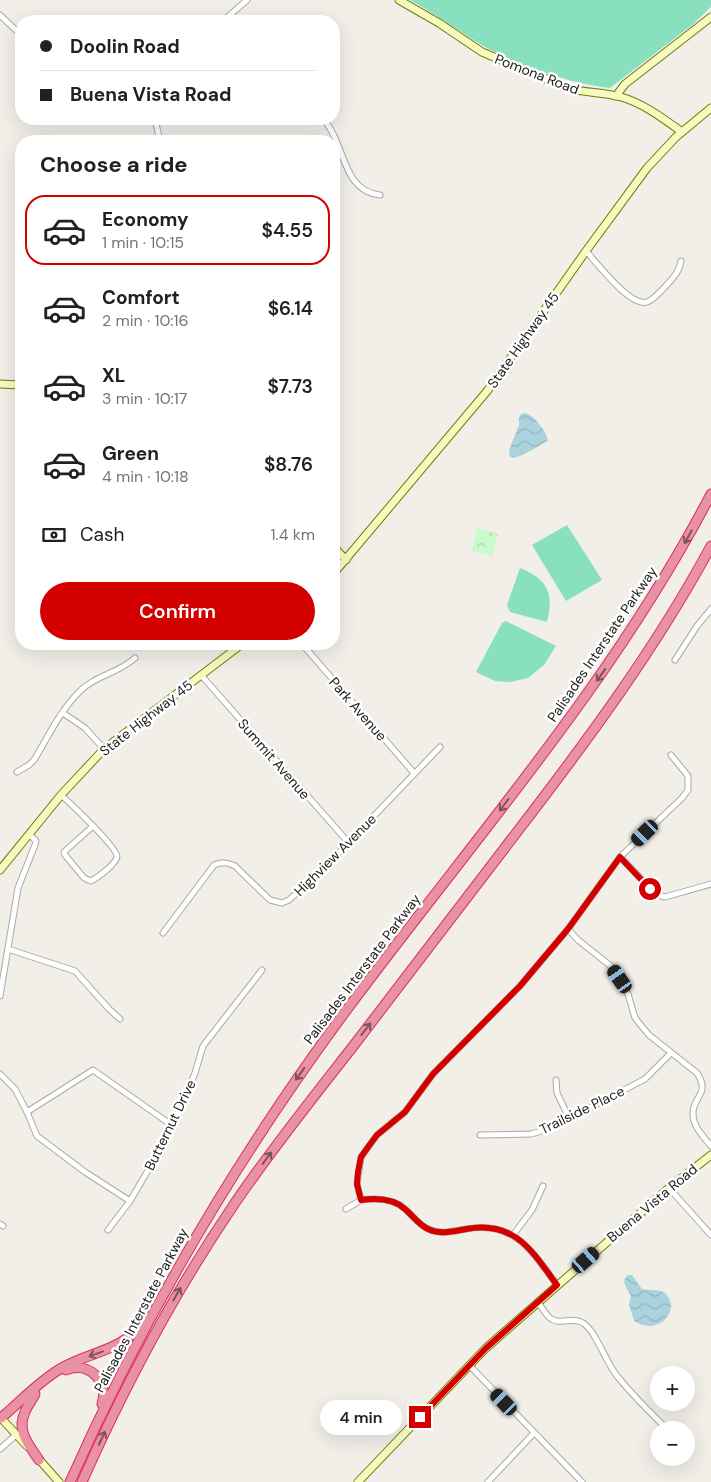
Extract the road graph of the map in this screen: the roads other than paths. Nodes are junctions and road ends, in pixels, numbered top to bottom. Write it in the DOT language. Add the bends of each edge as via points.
graph roads {
  1 [pos="247,0"];
  2 [pos="399,0"];
  3 [pos="0,15"];
  4 [pos="231,15"];
  5 [pos="711,17"];
  6 [pos="15,29"];
  7 [pos="616,96"];
  8 [pos="711,108"];
  9 [pos="682,132"];
  10 [pos="340,147"];
  11 [pos="380,195"];
  12 [pos="586,251"];
  13 [pos="681,261"];
  14 [pos="0,384"];
  15 [pos="15,385"];
  16 [pos="711,494"];
  17 [pos="711,546"];
  18 [pos="340,554"];
  19 [pos="346,560"];
  20 [pos="340,566"];
  21 [pos="711,609"];
  22 [pos="234,650"];
  23 [pos="307,650"];
  24 [pos="134,658"];
  25 [pos="675,660"];
  26 [pos="201,675"];
  27 [pos="63,712"];
  28 [pos="440,747"];
  29 [pos="104,749"];
  30 [pos="671,755"];
  31 [pos="17,772"];
  32 [pos="414,773"];
  33 [pos="61,795"];
  34 [pos="93,826"];
  35 [pos="29,834"];
  36 [pos="348,842"];
  37 [pos="620,857"];
  38 [pos="0,870"];
  39 [pos="711,884"];
  40 [pos="568,929"];
  41 [pos="163,933"];
  42 [pos="8,950"];
  43 [pos="262,970"];
  44 [pos="0,996"];
  45 [pos="120,1019"];
  46 [pos="671,1053"];
  47 [pos="0,1074"];
  48 [pos="556,1080"];
  49 [pos="27,1112"];
  50 [pos="569,1118"];
  51 [pos="172,1126"];
  52 [pos="480,1135"];
  53 [pos="711,1146"];
  54 [pos="711,1155"];
  55 [pos="543,1186"];
  56 [pos="669,1188"];
  57 [pos="361,1200"];
  58 [pos="130,1201"];
  59 [pos="346,1209"];
  60 [pos="709,1228"];
  61 [pos="108,1230"];
  62 [pos="514,1235"];
  63 [pos="711,1235"];
  64 [pos="176,1271"];
  65 [pos="557,1285"];
  66 [pos="538,1303"];
  67 [pos="469,1365"];
  68 [pos="35,1394"];
  69 [pos="2,1419"];
  70 [pos="659,1421"];
  71 [pos="534,1433"];
  72 [pos="16,1435"];
  73 [pos="0,1449"];
  74 [pos="39,1460"];
  75 [pos="77,1466"];
  76 [pos="71,1480"];
  77 [pos="59,1482"];
  78 [pos="82,1482"];
  79 [pos="358,1482"];
  80 [pos="488,1482"];
  81 [pos="582,1482"];
  1 -- 4 [label="street"];
  2 -- 7 [label="street, Pomona Road" via="482,52 509,64 572,89"];
  3 -- 6 [label="street"];
  5 -- 7 [label="street" via="625,84"];
  7 -- 9 [label="street, Pomona Road" via="640,105"];
  8 -- 9 [label="street, State Highway 45"];
  9 -- 12 [label="street, State Highway 45" via="642,173"];
  10 -- 11 [label="street" via="352,178 364,191"];
  12 -- 13 [label="street" via="629,298 640,303 653,299 676,275"];
  12 -- 19 [label="street, State Highway 45" via="488,390"];
  14 -- 15 [label="street"];
  16 -- 64 [label="highway, Palisades Interstate Parkway, one-way" via="666,575 616,654 310,1060 240,1164"];
  78 -- 17 [label="highway, Palisades Interstate Parkway, one-way" via="153,1336 226,1217 285,1134 602,719 663,628"];
  18 -- 19 [label="street"];
  19 -- 20 [label="street, State Highway 45"];
  21 -- 25 [label="street"];
  22 -- 26 [label="street, State Highway 45"];
  23 -- 32 [label="street, Park Avenue"];
  24 -- 27 [label="street" via="79,691"];
  26 -- 29 [label="street, State Highway 45"];
  26 -- 36 [label="street, Summit Avenue"];
  27 -- 29 [label="street" via="85,728"];
  27 -- 31 [label="street" via="34,760"];
  28 -- 32 [label="street, Highview Avenue"];
  29 -- 33 [label="street, State Highway 45"];
  30 -- 37 [label="street" via="688,776 688,790"];
  32 -- 36 [label="street, Highview Avenue"];
  33 -- 34 [label="street"];
  33 -- 35 [label="street, State Highway 45"];
  34 -- 34 [label="street" via="117,855 109,867 91,881 84,878 64,852"];
  35 -- 38 [label="street, State Highway 45"];
  35 -- 42 [label="street" via="36,845 18,888"];
  36 -- 41 [label="street, Highview Avenue" via="295,896 282,903 270,900 235,866 228,863 214,865"];
  37 -- 39 [label="street" via="657,896 665,897"];
  37 -- 40 [label="street"];
  40 -- 46 [label="street" via="612,967 628,994 635,1018 649,1036"];
  40 -- 57 [label="street" via="520,986 433,1074 405,1112 381,1132 361,1157 357,1184"];
  42 -- 44 [label="street"];
  42 -- 45 [label="street" via="76,971"];
  43 -- 51 [label="street, Butternut Drive" via="203,1046 195,1074"];
  46 -- 50 [label="street, Trailside Place" via="645,1079"];
  46 -- 53 [label="street" via="698,1073 702,1080 703,1088 693,1116"];
  47 -- 49 [label="street" via="16,1089"];
  48 -- 50 [label="street" via="557,1093"];
  49 -- 51 [label="street" via="93,1070"];
  49 -- 58 [label="street" via="37,1136"];
  50 -- 52 [label="street, Trailside Place" via="531,1134"];
  51 -- 58 [label="street, Butternut Drive"];
  54 -- 56 [label="street, Buena Vista Road"];
  55 -- 62 [label="street" via="532,1210"];
  56 -- 60 [label="street"];
  56 -- 65 [label="street, Buena Vista Road"];
  57 -- 59 [label="street"];
  57 -- 62 [label="street" via="392,1201 429,1230 446,1232 489,1227"];
  58 -- 61 [label="street, Butternut Drive"];
  60 -- 63 [label="street"];
  62 -- 65 [label="street"];
  64 -- 69 [label="highway, one-way" via="146,1319 130,1336 109,1349 53,1373"];
  64 -- 75 [label="highway, Palisades Interstate Parkway"];
  65 -- 66 [label="street, Buena Vista Road"];
  66 -- 67 [label="street, Buena Vista Road"];
  66 -- 70 [label="street" via="555,1321 582,1322 616,1376"];
  67 -- 71 [label="street"];
  67 -- 79 [label="street, Buena Vista Road"];
  68 -- 69 [label="highway"];
  68 -- 74 [label="highway" via="23,1415 22,1426 25,1438"];
  68 -- 75 [label="highway" via="58,1374 72,1368 90,1371 101,1380 104,1399"];
  69 -- 72 [label="street"];
  71 -- 80 [label="street"];
  71 -- 81 [label="street"];
  72 -- 73 [label="street"];
  72 -- 74 [label="street"];
  74 -- 77 [label="street"];
  75 -- 76 [label="highway, Palisades Interstate Parkway"];
}
